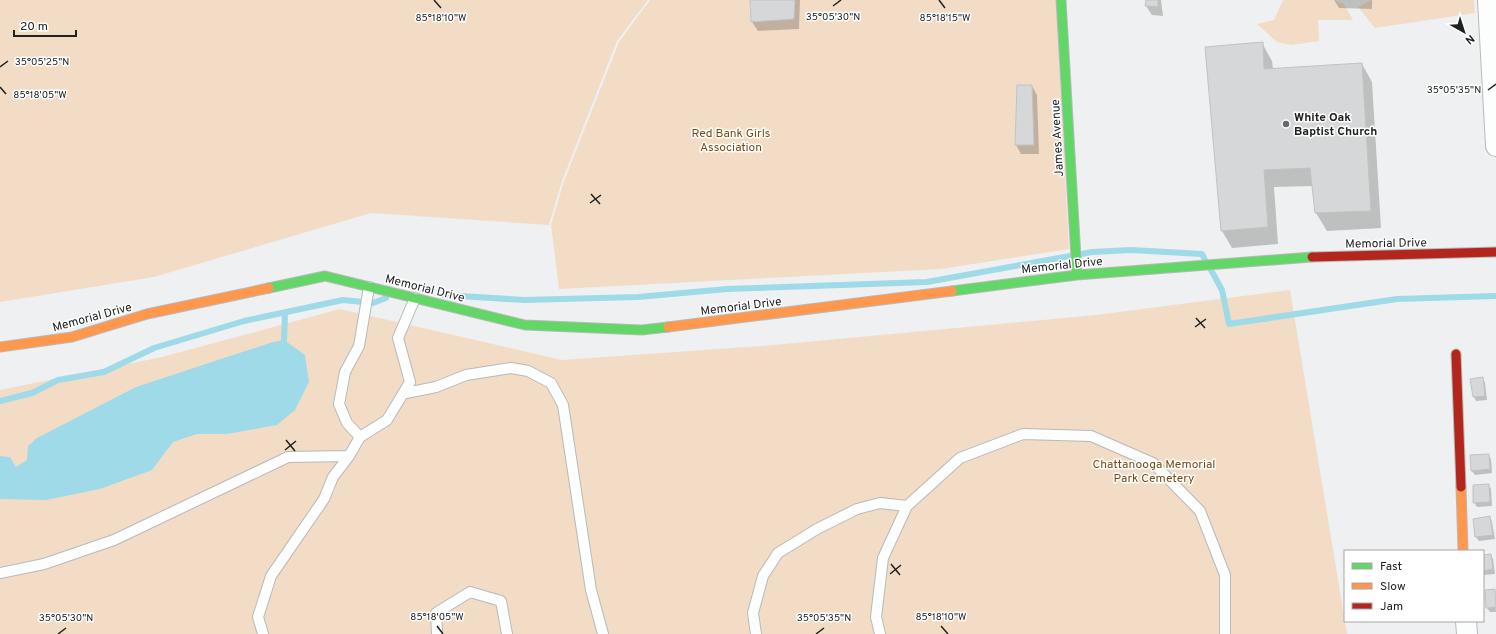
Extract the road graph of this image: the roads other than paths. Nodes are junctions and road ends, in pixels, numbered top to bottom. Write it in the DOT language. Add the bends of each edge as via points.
graph roads {
  1 [pos="1061,0"];
  2 [pos="1488,0"];
  3 [pos="1496,146"];
  4 [pos="1496,252"];
  5 [pos="1077,275"];
  6 [pos="369,287"];
  7 [pos="414,298"];
  8 [pos="0,347"];
  9 [pos="1456,354"];
  10 [pos="406,393"];
  11 [pos="360,437"];
  12 [pos="350,456"];
  13 [pos="907,506"];
  14 [pos="1463,550"];
  15 [pos="0,573"];
  16 [pos="1466,622"];
  17 [pos="263,634"];
  18 [pos="437,634"];
  19 [pos="507,634"];
  20 [pos="603,634"];
  21 [pos="756,634"];
  22 [pos="880,634"];
  23 [pos="1225,634"];
  24 [pos="1467,634"];
  1 -- 5 [label="street, James Avenue"];
  2 -- 3 [label="street"];
  4 -- 5 [label="street, Memorial Drive" via="1285,258"];
  5 -- 7 [label="street, Memorial Drive" via="642,330 525,325"];
  6 -- 7 [label="street, Memorial Drive"];
  6 -- 8 [label="street, Memorial Drive" via="326,276 147,314 72,337"];
  6 -- 11 [label="lane" via="358,346 345,372 339,404 347,423"];
  7 -- 10 [label="lane" via="398,338 410,382"];
  9 -- 14 [label="street"];
  10 -- 11 [label="lane" via="387,420"];
  10 -- 20 [label="lane" via="436,387 466,375 511,368 528,371 552,383 563,405 591,590"];
  11 -- 12 [label="lane"];
  12 -- 15 [label="lane" via="288,457 114,540 44,564"];
  12 -- 17 [label="lane" via="333,477 324,499 271,576 258,617"];
  13 -- 21 [label="lane" via="880,503 857,509 778,553 763,576 753,613"];
  13 -- 22 [label="lane" via="884,558 876,617"];
  13 -- 23 [label="lane" via="960,458 1023,434 1091,436 1153,463 1200,512 1225,574"];
  16 -- 24 [label="street"];
  18 -- 19 [label="lane" via="436,613 470,592 501,601"];
}
